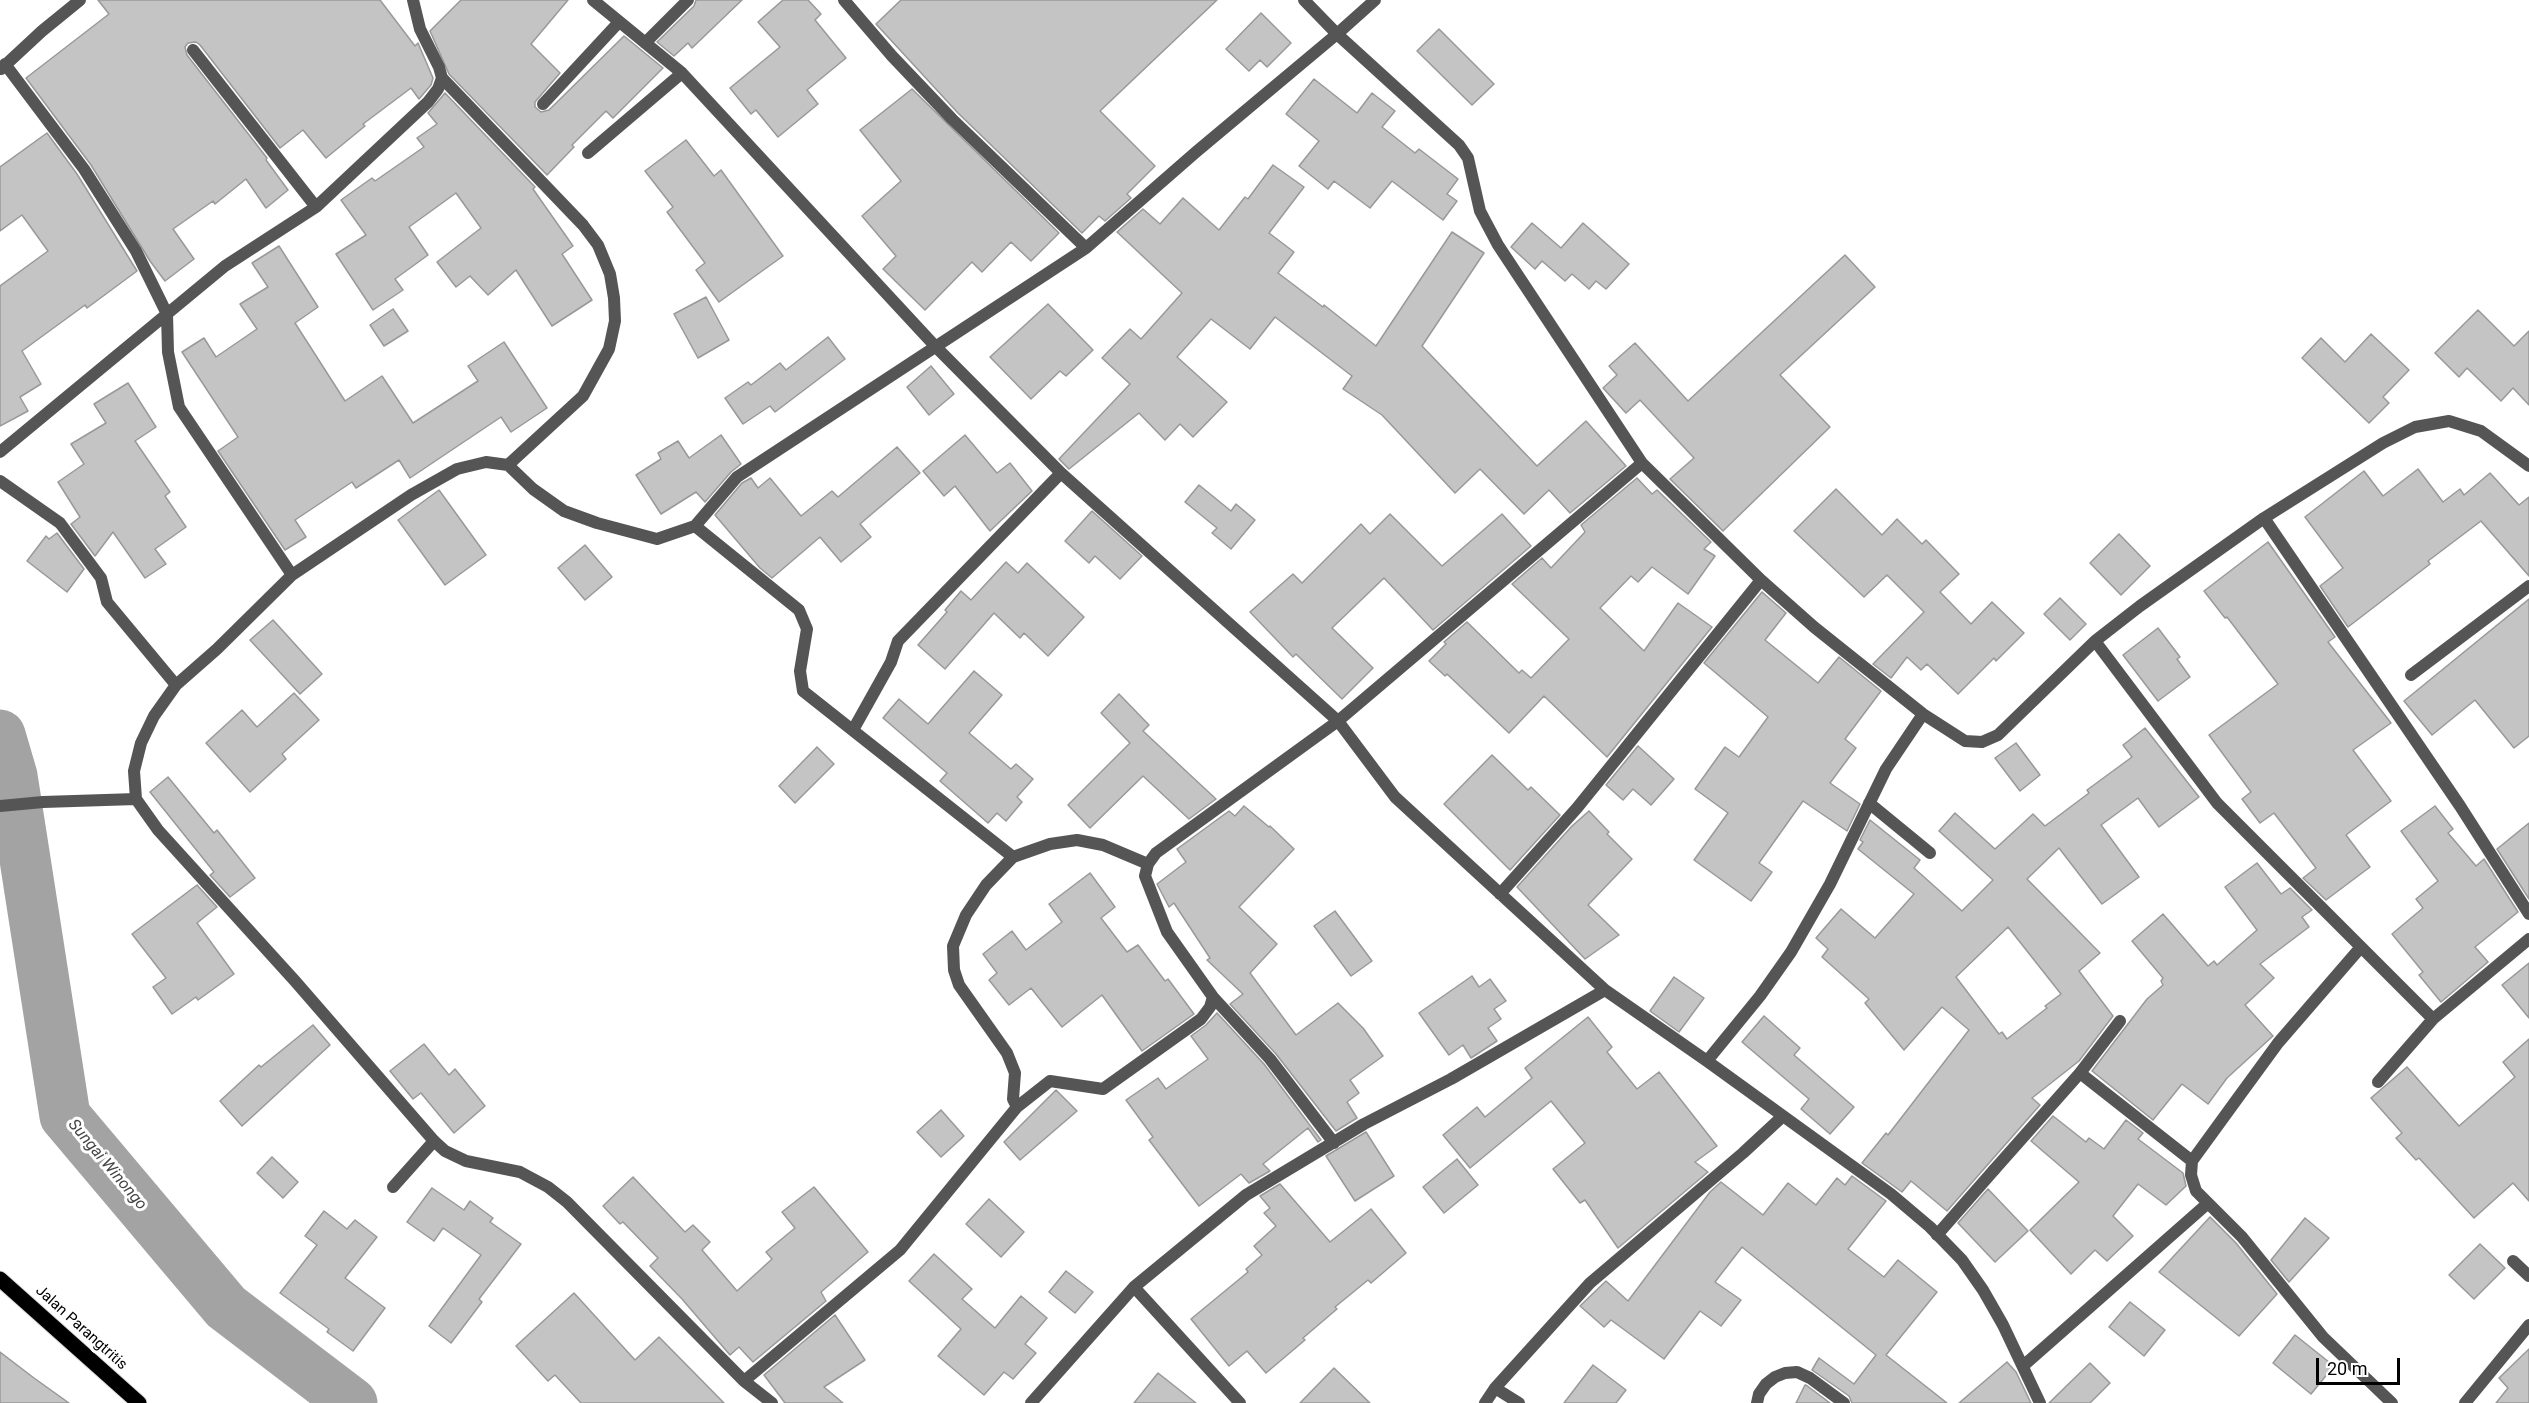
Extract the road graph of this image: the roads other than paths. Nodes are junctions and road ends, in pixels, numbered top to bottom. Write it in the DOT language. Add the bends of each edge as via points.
graph roads {
  1 [pos="80,0"];
  2 [pos="413,0"];
  3 [pos="593,0"];
  4 [pos="688,0"];
  5 [pos="844,0"];
  6 [pos="1304,0"];
  7 [pos="1375,0"];
  8 [pos="620,22"];
  9 [pos="1337,34"];
  10 [pos="645,42"];
  11 [pos="193,50"];
  12 [pos="3,67"];
  13 [pos="682,73"];
  14 [pos="442,78"];
  15 [pos="543,104"];
  16 [pos="588,153"];
  17 [pos="316,207"];
  18 [pos="1086,248"];
  19 [pos="167,314"];
  20 [pos="935,346"];
  21 [pos="0,452"];
  22 [pos="1642,463"];
  23 [pos="508,465"];
  24 [pos="2529,466"];
  25 [pos="1061,473"];
  26 [pos="0,481"];
  27 [pos="2264,518"];
  28 [pos="695,526"];
  29 [pos="292,575"];
  30 [pos="1761,580"];
  31 [pos="2529,586"];
  32 [pos="2095,641"];
  33 [pos="2411,675"];
  34 [pos="176,685"];
  35 [pos="1923,714"];
  36 [pos="1338,721"];
  37 [pos="853,730"];
  38 [pos="136,799"];
  39 [pos="1869,803"];
  40 [pos="0,806"];
  41 [pos="1930,853"];
  42 [pos="1013,857"];
  43 [pos="1148,864"];
  44 [pos="1500,894"];
  45 [pos="2529,914"];
  46 [pos="2529,939"];
  47 [pos="2361,947"];
  48 [pos="1605,990"];
  49 [pos="1213,998"];
  50 [pos="2433,1019"];
  51 [pos="2120,1021"];
  52 [pos="1707,1061"];
  53 [pos="2080,1073"];
  54 [pos="2378,1082"];
  55 [pos="1017,1107"];
  56 [pos="1783,1116"];
  57 [pos="434,1141"];
  58 [pos="1334,1143"];
  59 [pos="2192,1161"];
  60 [pos="393,1188"];
  61 [pos="2207,1204"];
  62 [pos="1937,1234"];
  63 [pos="2513,1261"];
  64 [pos="2529,1276"];
  65 [pos="2,1284"];
  66 [pos="1134,1287"];
  67 [pos="2529,1325"];
  68 [pos="2023,1366"];
  69 [pos="744,1381"];
  70 [pos="1495,1388"];
  71 [pos="139,1403"];
  72 [pos="772,1403"];
  73 [pos="1031,1403"];
  74 [pos="1240,1403"];
  75 [pos="1485,1403"];
  76 [pos="1519,1403"];
  77 [pos="1757,1403"];
  78 [pos="1844,1403"];
  79 [pos="2040,1403"];
  80 [pos="2392,1403"];
  81 [pos="2465,1403"];
  1 -- 12 [label="street"];
  2 -- 14 [label="street" via="420,29"];
  3 -- 8 [label="street"];
  4 -- 10 [label="street"];
  5 -- 18 [label="street" via="952,119"];
  6 -- 9 [label="street"];
  7 -- 9 [label="street"];
  8 -- 10 [label="street"];
  8 -- 15 [label="street"];
  9 -- 18 [label="street"];
  9 -- 22 [label="street" via="1463,152 1473,175 1480,211 1498,245"];
  10 -- 13 [label="street"];
  11 -- 17 [label="street"];
  12 -- 19 [label="street" via="84,169 136,250"];
  13 -- 16 [label="street"];
  13 -- 20 [label="street"];
  14 -- 17 [label="street" via="428,102"];
  14 -- 23 [label="street" via="583,225 598,245 613,290 615,321 609,349 598,372 583,396"];
  17 -- 19 [label="street" via="225,266"];
  18 -- 20 [label="street"];
  19 -- 21 [label="street"];
  19 -- 29 [label="street" via="168,352 178,407"];
  20 -- 25 [label="street"];
  20 -- 28 [label="street" via="737,477"];
  22 -- 30 [label="street"];
  22 -- 36 [label="street"];
  23 -- 28 [label="street" via="564,511 597,523 657,539"];
  23 -- 29 [label="street" via="486,462 457,469"];
  24 -- 27 [label="street" via="2481,431 2449,421 2415,427"];
  25 -- 36 [label="street"];
  25 -- 37 [label="street" via="898,641 891,662"];
  26 -- 34 [label="street" via="60,523 101,578 107,602"];
  27 -- 32 [label="street"];
  27 -- 45 [label="street"];
  28 -- 37 [label="street" via="799,609 807,629 800,671 803,691"];
  29 -- 34 [label="street"];
  30 -- 35 [label="street"];
  30 -- 44 [label="street" via="1577,808"];
  31 -- 33 [label="street"];
  32 -- 35 [label="street" via="1998,735 1982,742 1965,741"];
  32 -- 47 [label="street" via="2217,803"];
  34 -- 38 [label="street" via="141,743 134,771"];
  35 -- 39 [label="street" via="1886,769"];
  36 -- 43 [label="street" via="1156,853"];
  36 -- 44 [label="street" via="1395,797"];
  37 -- 42 [label="street"];
  38 -- 40 [label="street"];
  38 -- 57 [label="street" via="158,830"];
  39 -- 41 [label="street"];
  39 -- 52 [label="street" via="1830,884 1791,952"];
  42 -- 43 [label="street" via="1050,844 1077,840 1103,845"];
  42 -- 55 [label="street" via="986,885 952,946 959,985 1007,1053 1014,1073 1013,1099"];
  43 -- 49 [label="street" via="1145,876 1167,932"];
  44 -- 48 [label="street"];
  46 -- 50 [label="street"];
  47 -- 50 [label="street"];
  47 -- 59 [label="street" via="2278,1043"];
  48 -- 52 [label="street"];
  48 -- 58 [label="street"];
  49 -- 55 [label="street" via="1201,1019 1103,1089 1050,1081"];
  49 -- 58 [label="street" via="1270,1059"];
  50 -- 54 [label="street"];
  51 -- 53 [label="street"];
  52 -- 56 [label="street"];
  53 -- 59 [label="street"];
  53 -- 62 [label="street"];
  55 -- 69 [label="street" via="900,1250"];
  56 -- 62 [label="street" via="1891,1194"];
  56 -- 70 [label="street" via="1590,1282"];
  57 -- 60 [label="street"];
  57 -- 69 [label="street" via="466,1161 520,1172 548,1187"];
  58 -- 66 [label="street" via="1246,1195"];
  59 -- 61 [label="street" via="2192,1182"];
  61 -- 68 [label="street"];
  61 -- 80 [label="street" via="2242,1237 2323,1337"];
  62 -- 68 [label="street" via="1983,1290"];
  63 -- 64 [label="street"];
  65 -- 71 [label="main road, Jalan Parangtritis"];
  66 -- 73 [label="street"];
  66 -- 74 [label="street"];
  67 -- 81 [label="street"];
  68 -- 79 [label="street"];
  69 -- 72 [label="street"];
  70 -- 75 [label="street"];
  70 -- 76 [label="street"];
  77 -- 78 [label="street" via="1759,1394 1775,1377 1797,1372"];
}
